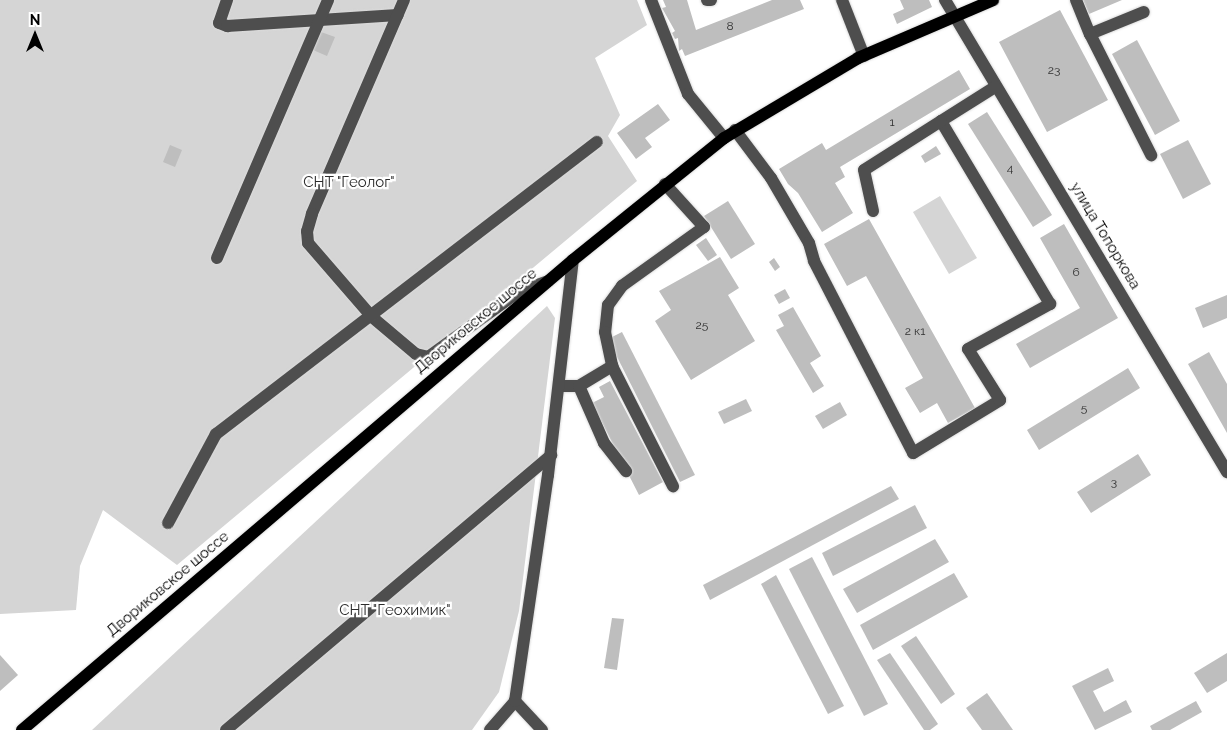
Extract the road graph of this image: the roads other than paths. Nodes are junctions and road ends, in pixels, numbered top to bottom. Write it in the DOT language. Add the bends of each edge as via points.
graph roads {
  1 [pos="227,0"];
  2 [pos="328,0"];
  3 [pos="404,0"];
  4 [pos="651,0"];
  5 [pos="707,0"];
  6 [pos="711,0"];
  7 [pos="842,0"];
  8 [pos="945,0"];
  9 [pos="993,0"];
  10 [pos="1076,0"];
  11 [pos="1144,12"];
  12 [pos="398,15"];
  13 [pos="953,17"];
  14 [pos="320,20"];
  15 [pos="1090,34"];
  16 [pos="864,56"];
  17 [pos="995,87"];
  18 [pos="941,121"];
  19 [pos="735,130"];
  20 [pos="724,138"];
  21 [pos="597,142"];
  22 [pos="1151,155"];
  23 [pos="665,184"];
  24 [pos="873,211"];
  25 [pos="217,258"];
  26 [pos="573,260"];
  27 [pos="549,280"];
  28 [pos="372,318"];
  29 [pos="612,366"];
  30 [pos="559,386"];
  31 [pos="579,386"];
  32 [pos="550,455"];
  33 [pos="626,471"];
  34 [pos="1227,472"];
  35 [pos="673,486"];
  36 [pos="168,523"];
  37 [pos="515,701"];
  38 [pos="22,730"];
  39 [pos="226,730"];
  40 [pos="490,730"];
  41 [pos="542,730"];
  1 -- 14 [label="street" via="219,23 227,26"];
  2 -- 14 [label="street"];
  3 -- 12 [label="street"];
  4 -- 20 [label="street" via="688,94"];
  5 -- 6 [label="street"];
  7 -- 16 [label="street"];
  8 -- 13 [label="street, улица Топоркова"];
  9 -- 13 [label="main road, Двориковское шоссе"];
  10 -- 15 [label="street"];
  11 -- 15 [label="street"];
  12 -- 14 [label="street"];
  12 -- 28 [label="street" via="307,231 308,244"];
  13 -- 16 [label="main road, Двориковское шоссе"];
  13 -- 17 [label="street, улица Топоркова"];
  14 -- 25 [label="street"];
  15 -- 22 [label="street"];
  16 -- 19 [label="main road, Двориковское шоссе"];
  17 -- 18 [label="street"];
  17 -- 34 [label="street, улица Топоркова"];
  18 -- 19 [label="street" via="1050,304 968,349 1000,400 913,453 814,261 809,243 771,178"];
  18 -- 24 [label="street" via="864,170"];
  19 -- 20 [label="main road, Двориковское шоссе"];
  20 -- 23 [label="main road, Двориковское шоссе"];
  21 -- 28 [label="street"];
  23 -- 26 [label="main road, Двориковское шоссе"];
  23 -- 29 [label="street" via="704,227 613,296 608,305 605,332"];
  26 -- 27 [label="main road, Двориковское шоссе"];
  26 -- 30 [label="street"];
  27 -- 28 [label="street" via="518,292 428,356 416,354"];
  27 -- 38 [label="main road, Двориковское шоссе"];
  28 -- 36 [label="street" via="216,434"];
  29 -- 31 [label="street"];
  29 -- 35 [label="street"];
  30 -- 31 [label="street"];
  30 -- 32 [label="street"];
  31 -- 33 [label="street" via="604,443"];
  32 -- 37 [label="street"];
  32 -- 39 [label="street"];
  37 -- 40 [label="street"];
  37 -- 41 [label="street"];
}
